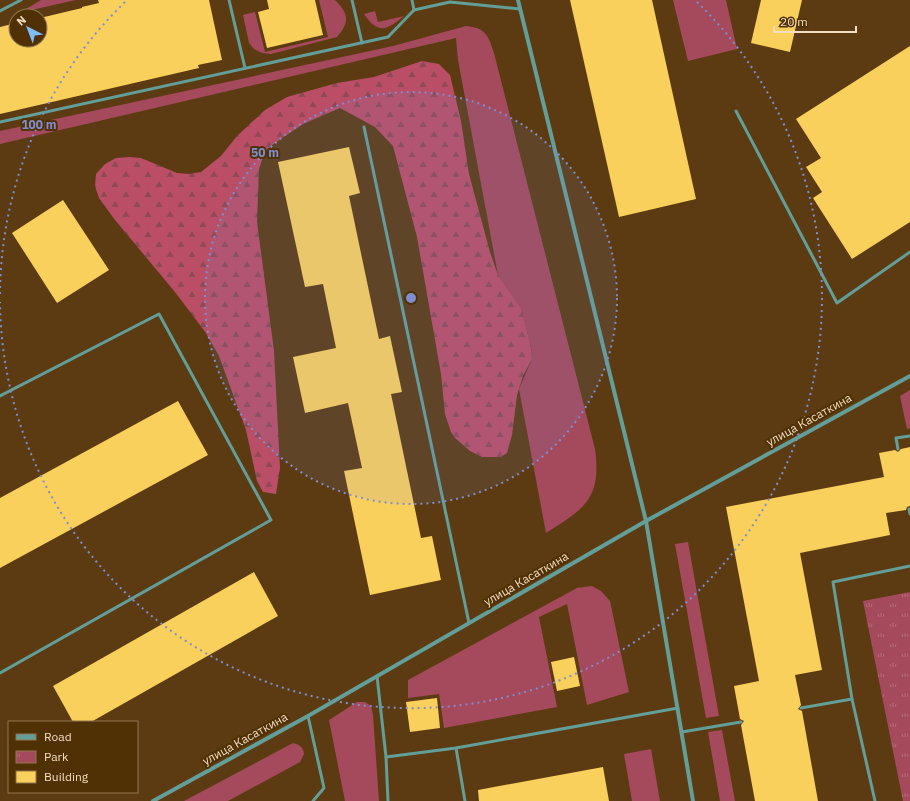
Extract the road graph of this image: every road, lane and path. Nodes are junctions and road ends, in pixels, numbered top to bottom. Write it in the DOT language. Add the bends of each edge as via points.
graph roads {
  1 [pos="21,0"];
  2 [pos="229,0"];
  3 [pos="352,0"];
  4 [pos="412,0"];
  5 [pos="518,0"];
  6 [pos="520,9"];
  7 [pos="414,10"];
  8 [pos="0,11"];
  9 [pos="362,43"];
  10 [pos="245,68"];
  11 [pos="736,111"];
  12 [pos="0,122"];
  13 [pos="364,127"];
  14 [pos="910,252"];
  15 [pos="910,376"];
  16 [pos="0,396"];
  17 [pos="910,436"];
  18 [pos="898,449"];
  19 [pos="909,509"];
  20 [pos="910,514"];
  21 [pos="646,521"];
  22 [pos="910,566"];
  23 [pos="469,623"];
  24 [pos="0,673"];
  25 [pos="377,676"];
  26 [pos="852,700"];
  27 [pos="678,708"];
  28 [pos="801,708"];
  29 [pos="308,716"];
  30 [pos="741,722"];
  31 [pos="682,732"];
  32 [pos="456,748"];
  33 [pos="386,757"];
  34 [pos="153,801"];
  35 [pos="313,801"];
  36 [pos="388,801"];
  37 [pos="465,801"];
  38 [pos="693,801"];
  39 [pos="874,801"];
  1 -- 8 [label="lane"];
  2 -- 10 [label="lane"];
  3 -- 9 [label="lane"];
  4 -- 7 [label="lane"];
  5 -- 6 [label="street"];
  6 -- 7 [label="lane" via="450,2"];
  6 -- 21 [label="street"];
  7 -- 9 [label="lane" via="388,37"];
  9 -- 10 [label="lane"];
  10 -- 12 [label="lane"];
  11 -- 14 [label="lane" via="837,302"];
  13 -- 23 [label="lane"];
  15 -- 21 [label="street, улица Касаткина"];
  16 -- 24 [label="lane" via="160,314 271,520"];
  17 -- 18 [label="lane" via="896,438"];
  19 -- 20 [label="lane"];
  21 -- 23 [label="street, улица Касаткина"];
  21 -- 27 [label="street"];
  22 -- 26 [label="lane" via="833,582"];
  23 -- 25 [label="street, улица Касаткина"];
  25 -- 29 [label="street, улица Касаткина"];
  25 -- 33 [label="lane"];
  26 -- 28 [label="lane"];
  26 -- 39 [label="lane"];
  27 -- 31 [label="street"];
  27 -- 32 [label="lane"];
  29 -- 34 [label="street, улица Касаткина"];
  29 -- 35 [label="lane" via="324,788"];
  30 -- 31 [label="lane"];
  31 -- 38 [label="street"];
  32 -- 33 [label="lane"];
  32 -- 37 [label="lane"];
  33 -- 36 [label="lane"];
}
